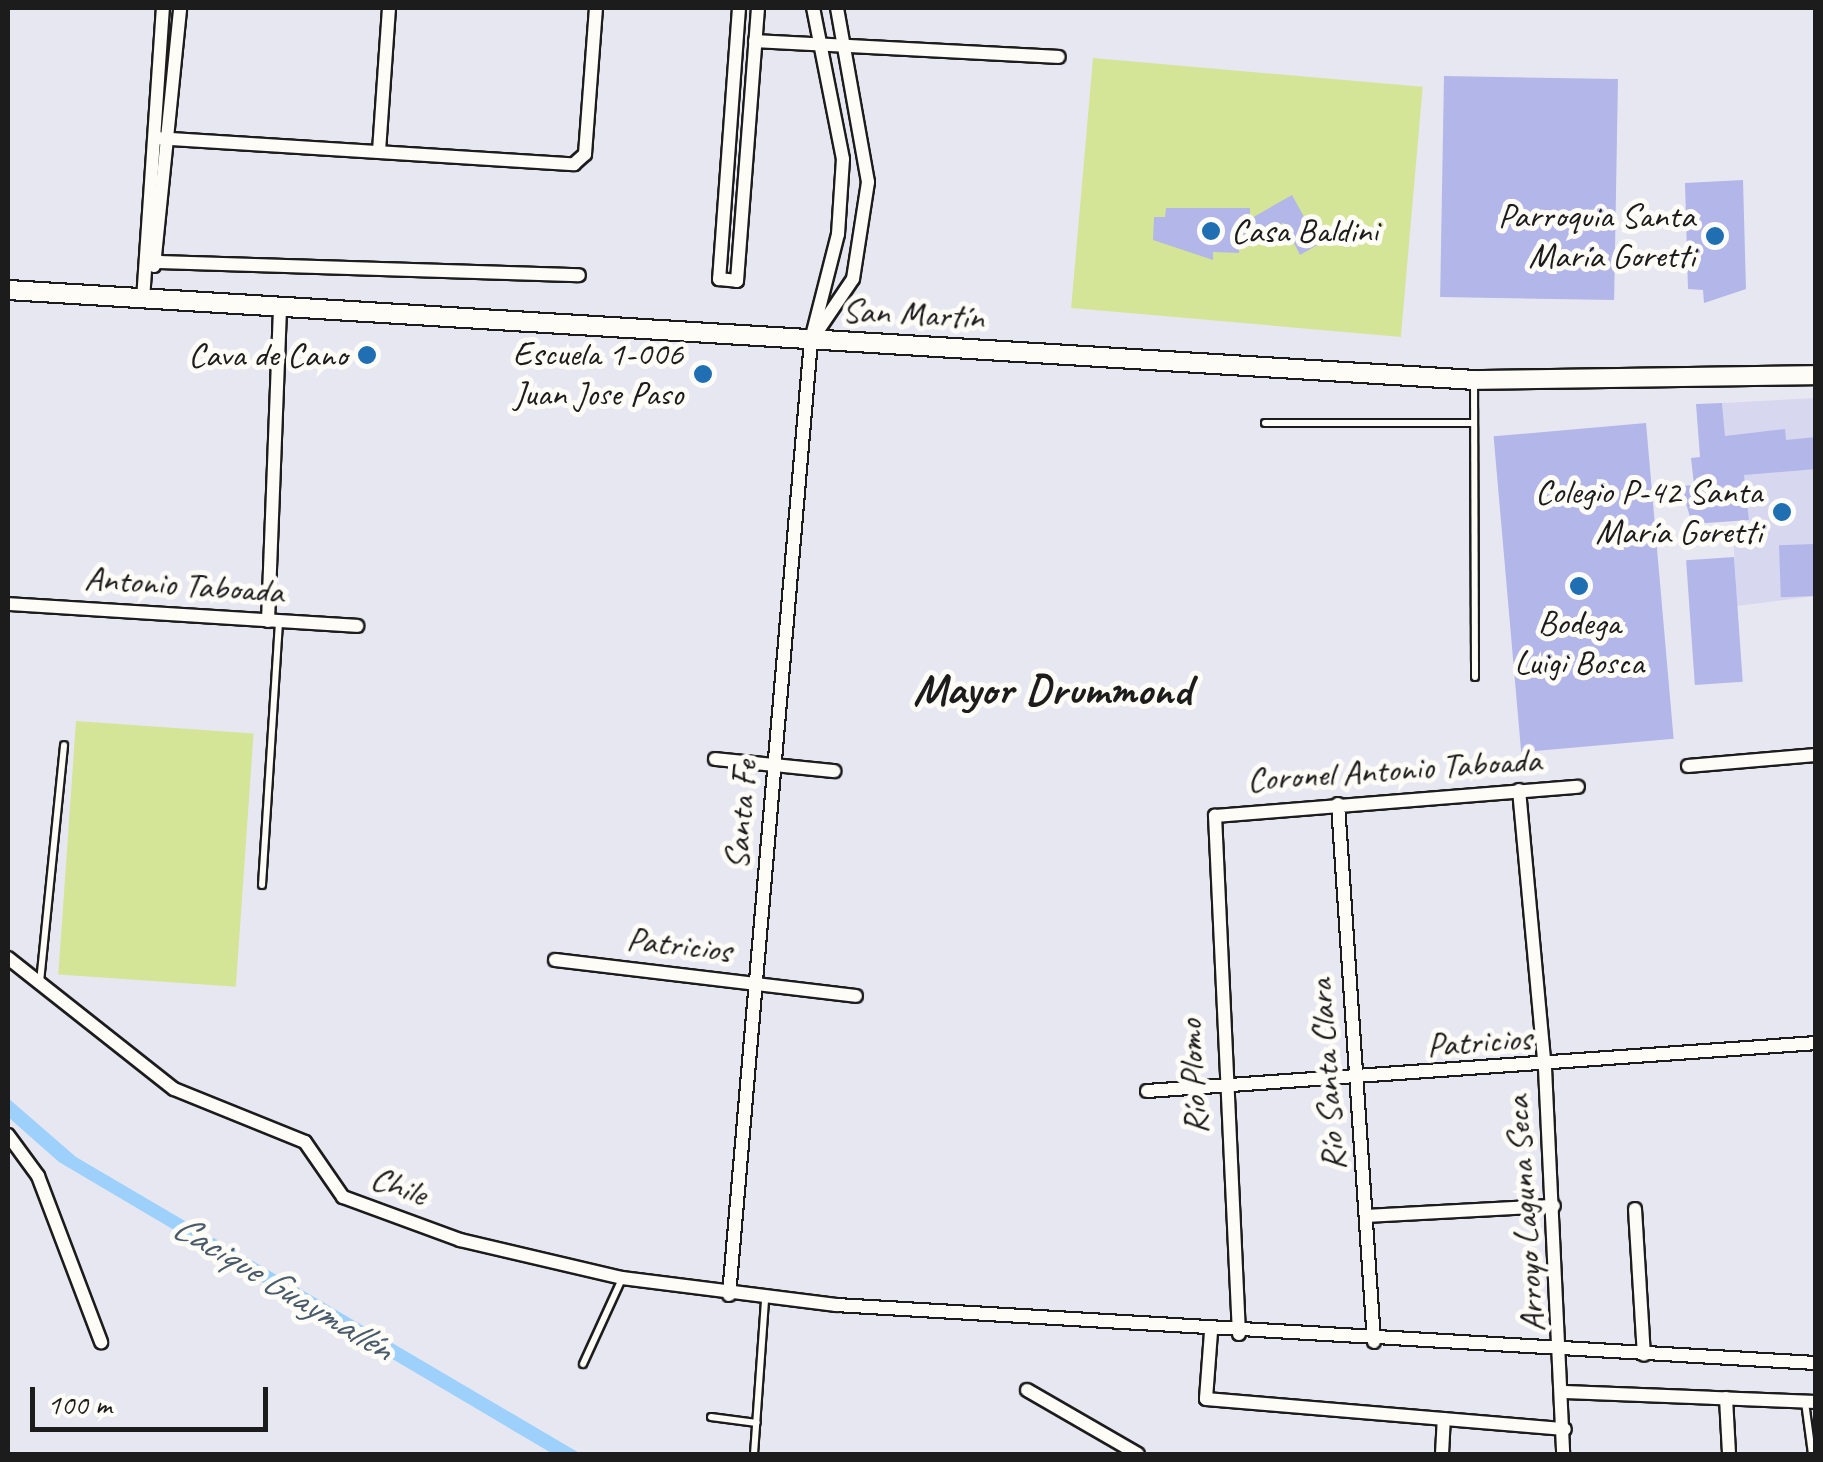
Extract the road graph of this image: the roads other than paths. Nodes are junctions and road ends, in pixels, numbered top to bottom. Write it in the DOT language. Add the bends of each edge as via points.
graph roads {
  1 [pos="163,8"];
  2 [pos="180,8"];
  3 [pos="389,8"];
  4 [pos="596,8"];
  5 [pos="739,8"];
  6 [pos="758,8"];
  7 [pos="812,8"];
  8 [pos="836,8"];
  9 [pos="755,41"];
  10 [pos="820,45"];
  11 [pos="844,46"];
  12 [pos="1060,58"];
  13 [pos="155,138"];
  14 [pos="172,140"];
  15 [pos="379,151"];
  16 [pos="868,156"];
  17 [pos="843,159"];
  18 [pos="147,250"];
  19 [pos="158,262"];
  20 [pos="145,274"];
  21 [pos="828,274"];
  22 [pos="579,275"];
  23 [pos="854,278"];
  24 [pos="8,290"];
  25 [pos="144,300"];
  26 [pos="280,308"];
  27 [pos="811,340"];
  28 [pos="1816,375"];
  29 [pos="1474,380"];
  30 [pos="1474,422"];
  31 [pos="1265,423"];
  32 [pos="8,604"];
  33 [pos="273,621"];
  34 [pos="358,626"];
  35 [pos="1475,677"];
  36 [pos="64,745"];
  37 [pos="1816,755"];
  38 [pos="715,759"];
  39 [pos="776,765"];
  40 [pos="1688,766"];
  41 [pos="834,772"];
  42 [pos="1578,786"];
  43 [pos="1519,790"];
  44 [pos="1338,804"];
  45 [pos="1215,816"];
  46 [pos="262,885"];
  47 [pos="8,958"];
  48 [pos="555,960"];
  49 [pos="40,984"];
  50 [pos="757,985"];
  51 [pos="856,996"];
  52 [pos="1816,1044"];
  53 [pos="1545,1068"];
  54 [pos="1358,1080"];
  55 [pos="1223,1090"];
  56 [pos="1147,1091"];
  57 [pos="8,1135"];
  58 [pos="1554,1206"];
  59 [pos="1635,1209"];
  60 [pos="1367,1216"];
  61 [pos="622,1278"];
  62 [pos="729,1296"];
  63 [pos="766,1299"];
  64 [pos="1211,1332"];
  65 [pos="1240,1334"];
  66 [pos="100,1342"];
  67 [pos="1374,1342"];
  68 [pos="1564,1352"];
  69 [pos="1644,1356"];
  70 [pos="1816,1363"];
  71 [pos="582,1364"];
  72 [pos="1027,1390"];
  73 [pos="1565,1392"];
  74 [pos="1726,1398"];
  75 [pos="1810,1402"];
  76 [pos="711,1418"];
  77 [pos="1444,1420"];
  78 [pos="757,1422"];
  79 [pos="1565,1429"];
  80 [pos="754,1454"];
  81 [pos="1138,1454"];
  82 [pos="1442,1454"];
  83 [pos="1564,1454"];
  84 [pos="1729,1454"];
  85 [pos="1812,1454"];
  1 -- 13 [label="street"];
  2 -- 14 [label="street"];
  3 -- 15 [label="street"];
  4 -- 15 [label="street" via="582,161"];
  5 -- 9 [label="street" via="719,278 737,281"];
  6 -- 9 [label="street"];
  7 -- 10 [label="street, Santa Fe"];
  8 -- 11 [label="street"];
  9 -- 10 [label="street"];
  10 -- 11 [label="street"];
  10 -- 17 [label="street, Santa Fe"];
  11 -- 12 [label="street"];
  11 -- 16 [label="street"];
  13 -- 14 [label="street"];
  13 -- 18 [label="street"];
  14 -- 15 [label="street"];
  14 -- 19 [label="street"];
  16 -- 17 [label="street"];
  16 -- 23 [label="street"];
  17 -- 21 [label="street, Santa Fe"];
  18 -- 19 [label="street"];
  18 -- 20 [label="street"];
  19 -- 20 [label="street"];
  19 -- 22 [label="street"];
  20 -- 25 [label="street"];
  21 -- 23 [label="street"];
  21 -- 27 [label="street, Santa Fe"];
  23 -- 27 [label="street"];
  24 -- 25 [label="main road, San Martín"];
  25 -- 26 [label="main road, San Martín"];
  26 -- 27 [label="main road, San Martín"];
  26 -- 33 [label="street"];
  27 -- 29 [label="main road, San Martín"];
  27 -- 39 [label="street, Santa Fe"];
  28 -- 29 [label="main road, San Martín"];
  29 -- 30 [label="lane"];
  30 -- 31 [label="lane"];
  30 -- 35 [label="lane"];
  32 -- 33 [label="street, Antonio Taboada"];
  33 -- 34 [label="street, Antonio Taboada"];
  33 -- 46 [label="lane"];
  36 -- 49 [label="lane"];
  37 -- 40 [label="street"];
  38 -- 39 [label="street"];
  39 -- 41 [label="street"];
  39 -- 50 [label="street, Santa Fe"];
  42 -- 43 [label="street, Coronel Antonio Taboada"];
  43 -- 44 [label="street, Coronel Antonio Taboada"];
  43 -- 53 [label="street, Arroyo Laguna Seca"];
  44 -- 45 [label="street, Coronel Antonio Taboada"];
  44 -- 54 [label="street, Río Santa Clara"];
  45 -- 55 [label="street, Río Plomo"];
  47 -- 49 [label="street, Chile"];
  48 -- 50 [label="street, Patricios"];
  49 -- 61 [label="street, Chile" via="174,1089 305,1142 344,1197 460,1240"];
  50 -- 51 [label="street, Patricios"];
  50 -- 62 [label="street, Santa Fe"];
  52 -- 53 [label="street, Patricios"];
  53 -- 54 [label="street, Patricios"];
  53 -- 58 [label="street, Arroyo Laguna Seca"];
  54 -- 55 [label="street, Patricios"];
  54 -- 60 [label="street, Río Santa Clara"];
  55 -- 56 [label="street, Patricios"];
  55 -- 65 [label="street, Río Plomo"];
  57 -- 66 [label="street" via="38,1176"];
  58 -- 60 [label="street"];
  58 -- 68 [label="street, Arroyo Laguna Seca"];
  59 -- 69 [label="street"];
  60 -- 67 [label="street, Río Santa Clara"];
  61 -- 62 [label="street, Chile"];
  61 -- 71 [label="lane"];
  62 -- 63 [label="street, Chile"];
  63 -- 64 [label="street, Chile"];
  63 -- 78 [label="lane"];
  64 -- 65 [label="street, Chile"];
  64 -- 77 [label="street" via="1206,1399"];
  65 -- 67 [label="street, Chile"];
  67 -- 68 [label="street, Chile"];
  68 -- 69 [label="street, Chile"];
  68 -- 73 [label="street, Arroyo Laguna Seca"];
  69 -- 70 [label="street, Chile"];
  72 -- 81 [label="street"];
  73 -- 74 [label="street"];
  73 -- 79 [label="street, Arroyo Laguna Seca"];
  74 -- 75 [label="street"];
  74 -- 84 [label="street"];
  75 -- 85 [label="lane"];
  76 -- 78 [label="lane"];
  77 -- 79 [label="street"];
  77 -- 82 [label="street"];
  78 -- 80 [label="lane"];
  79 -- 83 [label="street, Arroyo Laguna Seca"];
}
